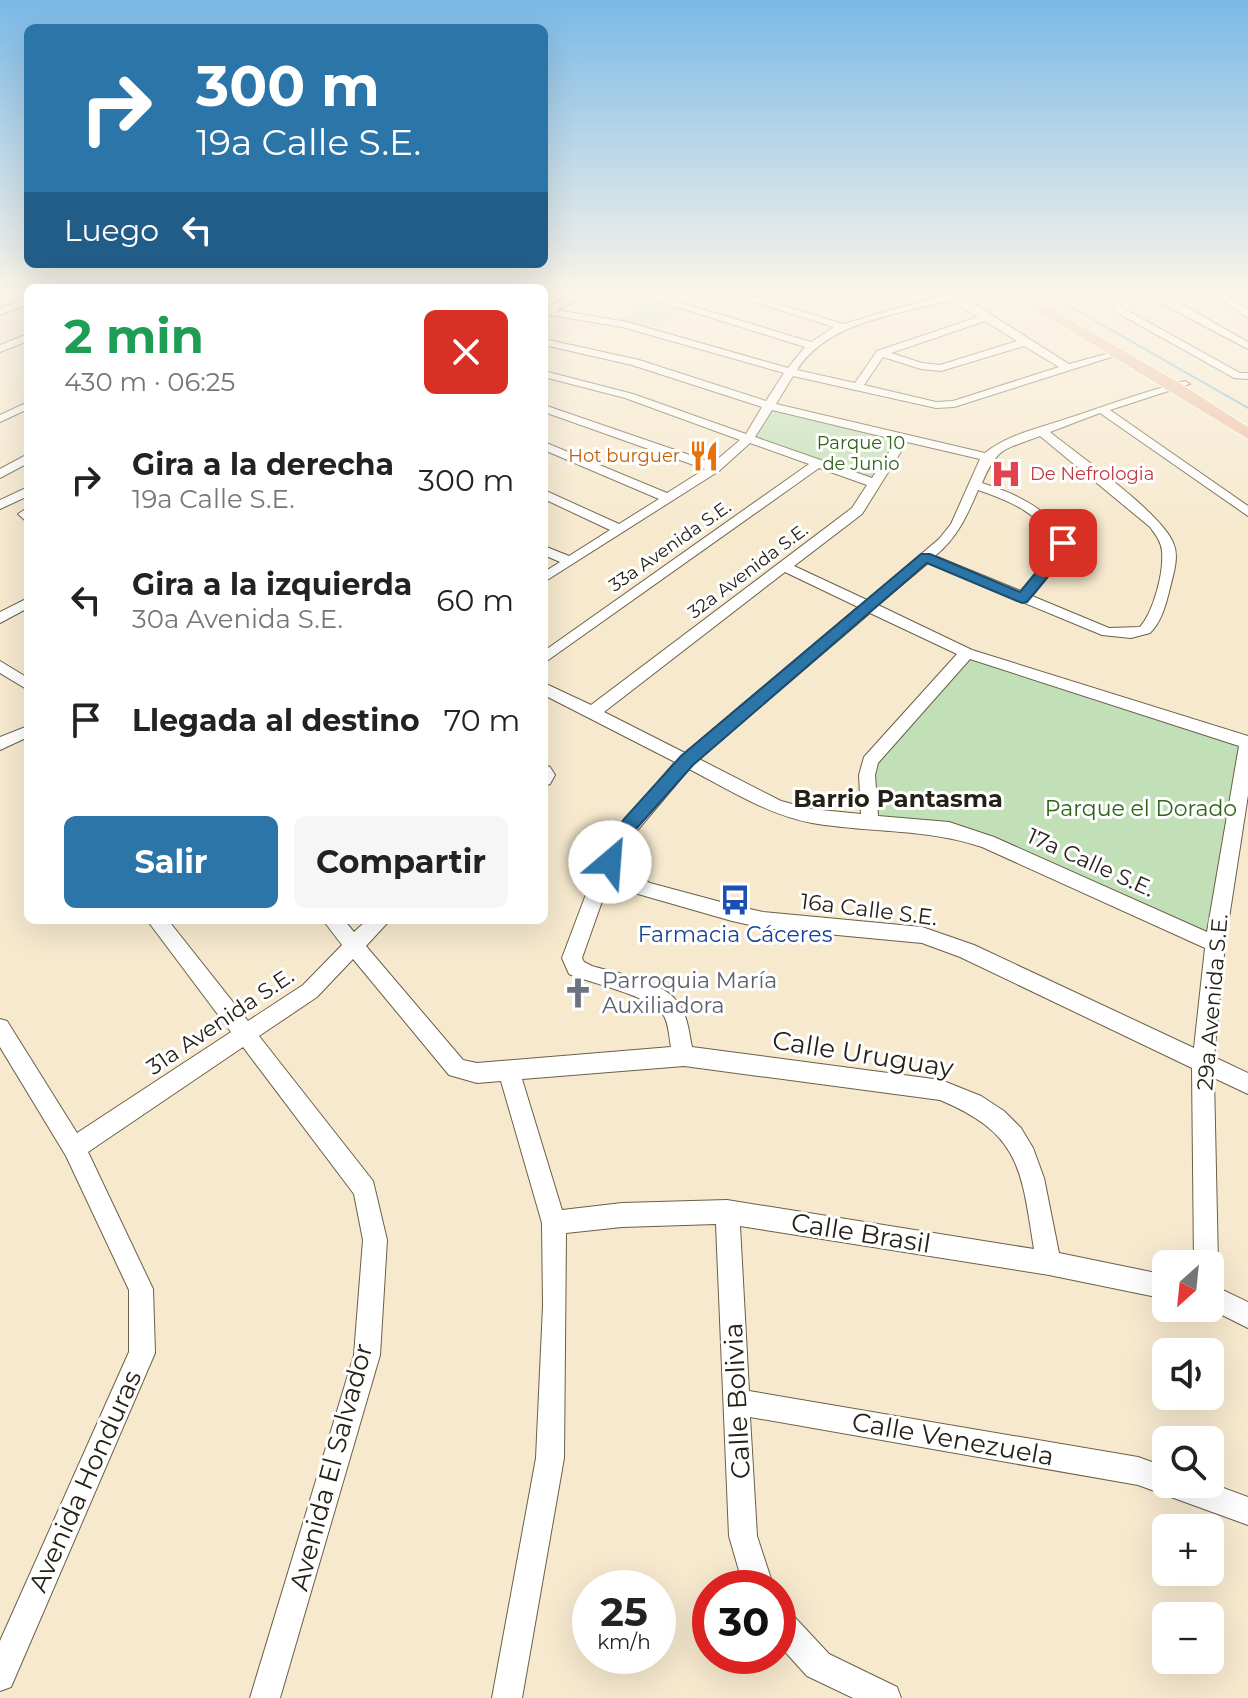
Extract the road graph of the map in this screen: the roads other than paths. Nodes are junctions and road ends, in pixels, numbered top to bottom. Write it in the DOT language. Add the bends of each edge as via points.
graph roads {
  1 [pos="672,374"];
  2 [pos="790,374"];
  3 [pos="800,374"];
  4 [pos="866,374"];
  5 [pos="1044,374"];
  6 [pos="1158,374"];
  7 [pos="1161,374"];
  8 [pos="548,375"];
  9 [pos="1180,386"];
  10 [pos="857,388"];
  11 [pos="769,406"];
  12 [pos="24,409"];
  13 [pos="548,409"];
  14 [pos="1101,409"];
  15 [pos="0,419"];
  16 [pos="1248,423"];
  17 [pos="1040,430"];
  18 [pos="1248,434"];
  19 [pos="904,438"];
  20 [pos="748,439"];
  21 [pos="548,448"];
  22 [pos="987,457"];
  23 [pos="24,460"];
  24 [pos="817,464"];
  25 [pos="715,468"];
  26 [pos="0,474"];
  27 [pos="876,484"];
  28 [pos="975,485"];
  29 [pos="24,493"];
  30 [pos="548,496"];
  31 [pos="668,498"];
  32 [pos="0,505"];
  33 [pos="1248,512"];
  34 [pos="621,530"];
  35 [pos="548,552"];
  36 [pos="925,557"];
  37 [pos="570,561"];
  38 [pos="785,567"];
  39 [pos="548,575"];
  40 [pos="1022,599"];
  41 [pos="24,604"];
  42 [pos="868,606"];
  43 [pos="0,618"];
  44 [pos="967,653"];
  45 [pos="548,655"];
  46 [pos="0,666"];
  47 [pos="24,682"];
  48 [pos="548,690"];
  49 [pos="592,713"];
  50 [pos="24,732"];
  51 [pos="1248,742"];
  52 [pos="0,744"];
  53 [pos="687,760"];
  54 [pos="870,820"];
  55 [pos="610,862"];
  56 [pos="160,924"];
  57 [pos="336,924"];
  58 [pos="375,924"];
  59 [pos="1215,944"];
  60 [pos="351,945"];
  61 [pos="0,1028"];
  62 [pos="247,1033"];
  63 [pos="684,1056"];
  64 [pos="1203,1062"];
  65 [pos="509,1072"];
  66 [pos="1248,1084"];
  67 [pos="74,1148"];
  68 [pos="727,1212"];
  69 [pos="554,1223"];
  70 [pos="1206,1250"];
  71 [pos="1049,1263"];
  72 [pos="1152,1284"];
  73 [pos="1224,1303"];
  74 [pos="1248,1315"];
  75 [pos="739,1402"];
  76 [pos="1152,1476"];
  77 [pos="1213,1498"];
  78 [pos="1248,1511"];
  79 [pos="753,1570"];
  80 [pos="796,1641"];
  81 [pos="0,1676"];
  82 [pos="265,1698"];
  83 [pos="507,1698"];
  84 [pos="886,1698"];
  1 -- 11 [label="street"];
  2 -- 11 [label="street"];
  3 -- 10 [label="street"];
  4 -- 10 [label="street"];
  5 -- 10 [label="street" via="954,404 918,403"];
  6 -- 9 [label="main road"];
  7 -- 9 [label="main road"];
  8 -- 20 [label="street" via="629,396"];
  9 -- 14 [label="street"];
  9 -- 16 [label="main road"];
  9 -- 18 [label="main road"];
  11 -- 19 [label="street"];
  11 -- 20 [label="street"];
  12 -- 15 [label="street"];
  13 -- 25 [label="street"];
  14 -- 17 [label="street"];
  14 -- 33 [label="street"];
  17 -- 22 [label="street"];
  17 -- 40 [label="street" via="1155,524 1169,550 1155,621 1144,631 1107,632"];
  19 -- 22 [label="street"];
  19 -- 27 [label="street, 32a Avenida S.E."];
  20 -- 24 [label="street"];
  20 -- 25 [label="street"];
  21 -- 31 [label="street"];
  22 -- 28 [label="street"];
  23 -- 26 [label="street"];
  24 -- 27 [label="street"];
  24 -- 45 [label="street, 33a Avenida S.E."];
  25 -- 31 [label="street"];
  27 -- 38 [label="street, 32a Avenida S.E." via="857,511"];
  28 -- 36 [label="street" via="957,524"];
  28 -- 40 [label="street" via="1020,499 1042,513 1063,543"];
  29 -- 32 [label="street"];
  30 -- 34 [label="street"];
  31 -- 34 [label="street"];
  34 -- 37 [label="street"];
  35 -- 37 [label="street"];
  36 -- 40 [label="street"];
  36 -- 42 [label="street"];
  37 -- 39 [label="street"];
  38 -- 42 [label="street"];
  38 -- 49 [label="street, 32a Avenida S.E."];
  41 -- 43 [label="street"];
  42 -- 44 [label="street"];
  42 -- 53 [label="street"];
  44 -- 51 [label="street"];
  44 -- 54 [label="street" via="870,761"];
  46 -- 47 [label="street"];
  48 -- 49 [label="street, 17a Calle S.E."];
  49 -- 53 [label="street, 17a Calle S.E."];
  50 -- 52 [label="street"];
  51 -- 59 [label="street, 29a Avenida S.E."];
  53 -- 54 [label="street, 17a Calle S.E." via="776,806 811,816"];
  53 -- 55 [label="street" via="630,824"];
  54 -- 59 [label="street, 17a Calle S.E." via="949,829 988,842"];
  55 -- 63 [label="street" via="572,958 576,968 592,977 665,1002 673,1011"];
  55 -- 64 [label="street, 16a Calle S.E." via="645,889 732,913 922,935"];
  56 -- 62 [label="street, Avenida El Salvador"];
  57 -- 60 [label="street"];
  58 -- 60 [label="street, 31a Avenida S.E."];
  59 -- 64 [label="street, 29a Avenida S.E."];
  60 -- 62 [label="street, 31a Avenida S.E." via="310,991"];
  60 -- 65 [label="street" via="457,1068"];
  61 -- 67 [label="street, Avenida Honduras"];
  62 -- 67 [label="street, 31a Avenida S.E."];
  62 -- 82 [label="street, Avenida El Salvador" via="365,1189 375,1240 367,1355"];
  63 -- 65 [label="street, Calle Uruguay"];
  63 -- 71 [label="street, Calle Uruguay" via="941,1090 975,1102 1010,1127 1028,1160"];
  64 -- 66 [label="street, 16a Calle S.E."];
  64 -- 70 [label="street, 29a Avenida S.E."];
  65 -- 69 [label="street"];
  67 -- 81 [label="street, Avenida Honduras" via="141,1289 142,1353"];
  68 -- 69 [label="street, Calle Brasil"];
  68 -- 71 [label="street, Calle Brasil"];
  68 -- 75 [label="street, Calle Bolivia"];
  69 -- 83 [label="street" via="550,1458"];
  71 -- 72 [label="street, Calle Brasil"];
  73 -- 74 [label="street"];
  75 -- 76 [label="street, Calle Venezuela"];
  75 -- 79 [label="street, Calle Bolivia" via="743,1536"];
  77 -- 78 [label="street"];
  80 -- 84 [label="street" via="818,1665"];
}
